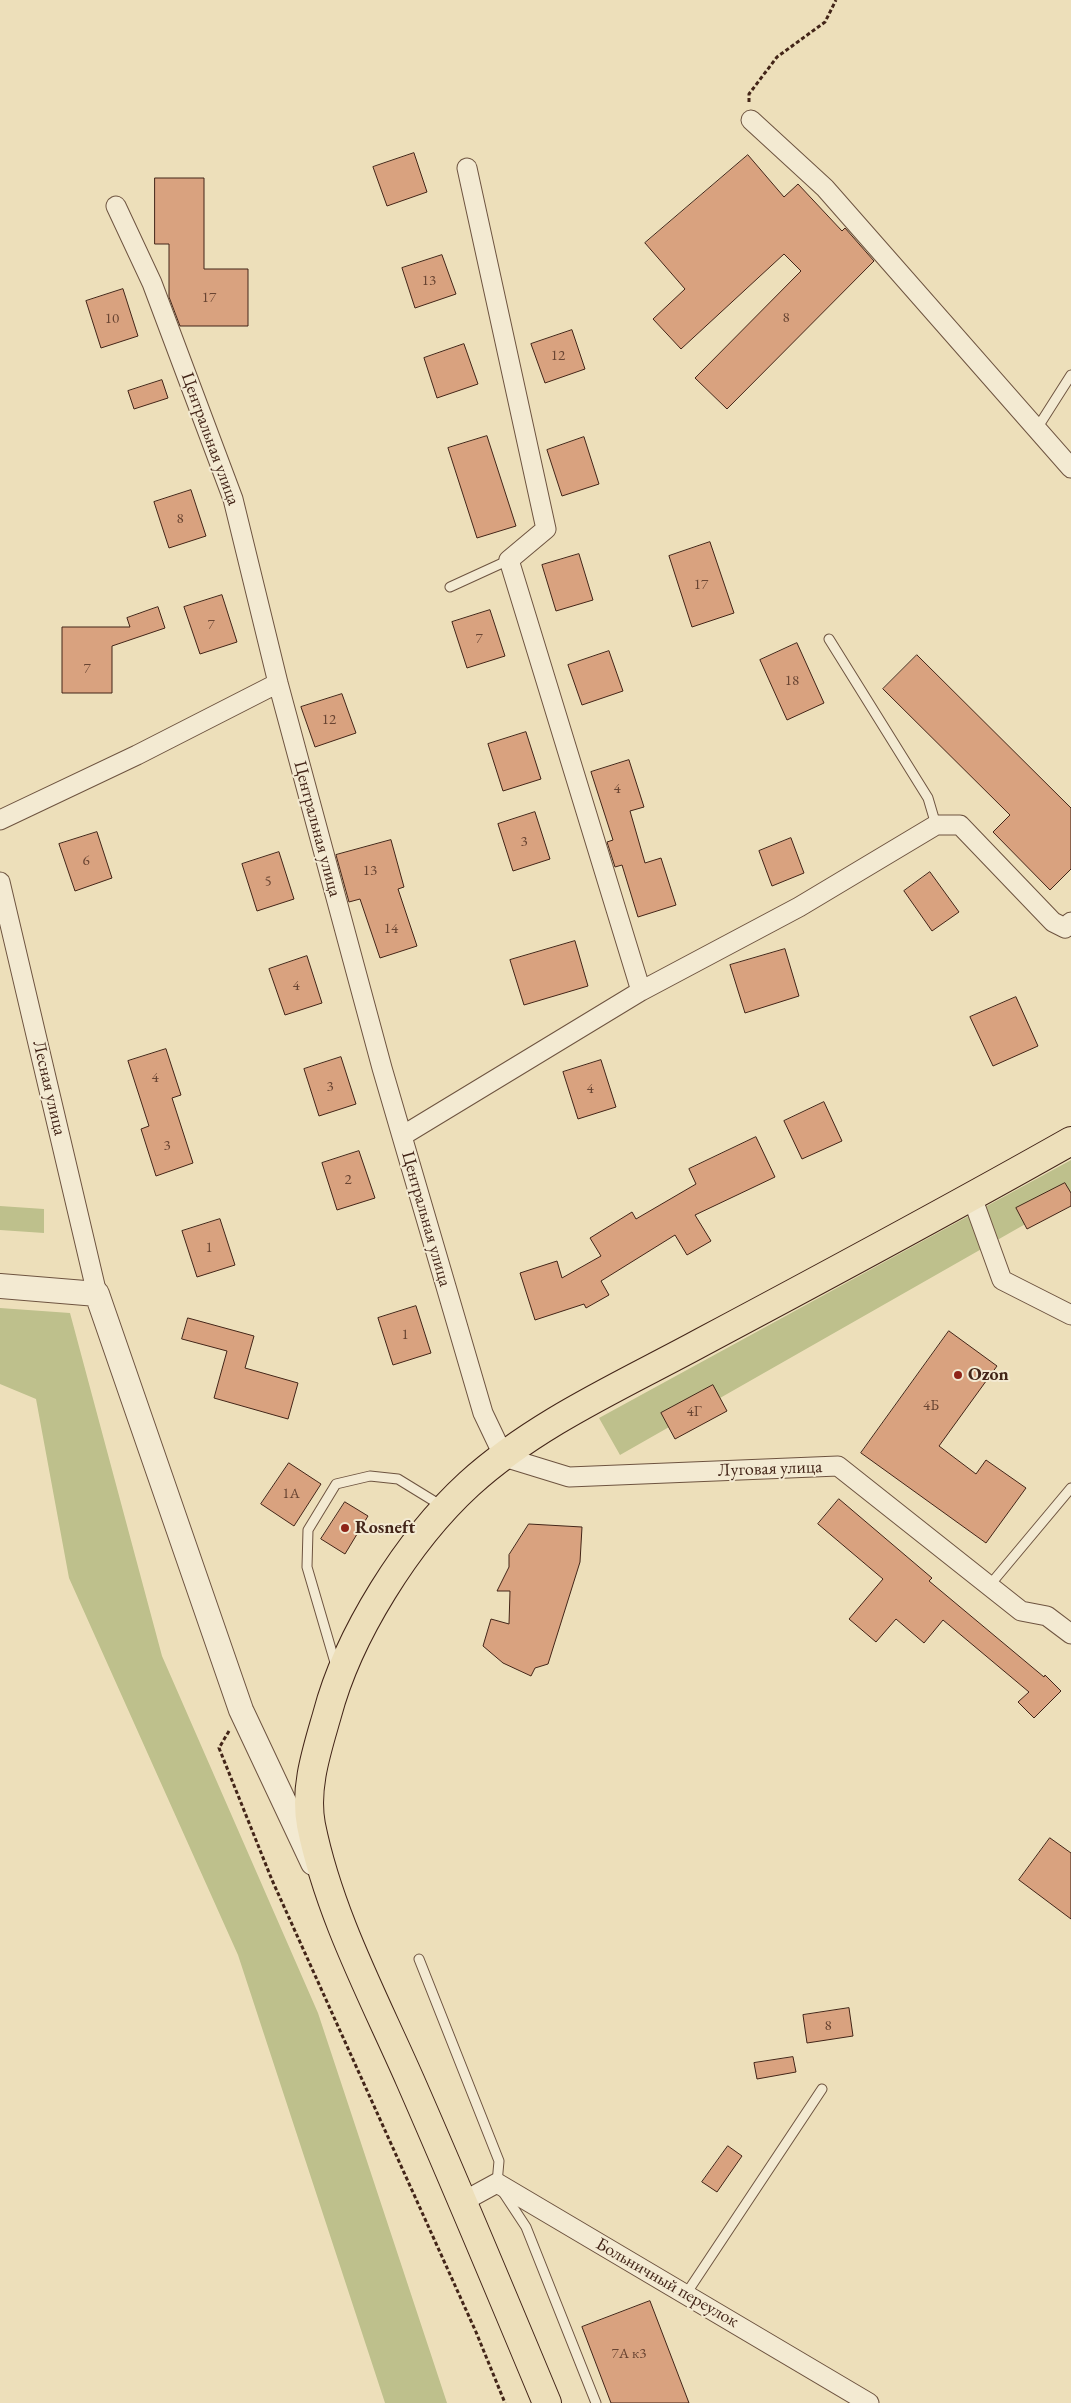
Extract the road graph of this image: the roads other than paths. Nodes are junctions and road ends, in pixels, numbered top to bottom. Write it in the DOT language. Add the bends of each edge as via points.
graph roads {
  1 [pos="751,120"];
  2 [pos="467,168"];
  3 [pos="116,206"];
  4 [pos="1071,375"];
  5 [pos="1036,430"];
  6 [pos="1071,468"];
  7 [pos="509,560"];
  8 [pos="450,587"];
  9 [pos="829,639"];
  10 [pos="278,683"];
  11 [pos="0,820"];
  12 [pos="936,825"];
  13 [pos="0,882"];
  14 [pos="1071,922"];
  15 [pos="641,991"];
  16 [pos="402,1136"];
  17 [pos="1071,1141"];
  18 [pos="972,1197"];
  19 [pos="0,1286"];
  20 [pos="97,1294"];
  21 [pos="1071,1315"];
  22 [pos="504,1457"];
  23 [pos="1071,1488"];
  24 [pos="445,1508"];
  25 [pos="989,1586"];
  26 [pos="1071,1634"];
  27 [pos="339,1675"];
  28 [pos="330,1901"];
  29 [pos="419,1960"];
  30 [pos="822,2089"];
  31 [pos="497,2183"];
  32 [pos="464,2201"];
  33 [pos="686,2294"];
  34 [pos="547,2403"];
  35 [pos="596,2403"];
  36 [pos="869,2403"];
  1 -- 5 [label="street" via="825,188"];
  2 -- 7 [label="street" via="546,529"];
  3 -- 10 [label="street, Центральная улица" via="152,283 233,499"];
  4 -- 5 [label="lane"];
  5 -- 6 [label="street"];
  7 -- 8 [label="lane"];
  7 -- 15 [label="street"];
  9 -- 12 [label="lane" via="928,798"];
  10 -- 11 [label="street"];
  10 -- 16 [label="street, Центральная улица"];
  12 -- 14 [label="street" via="960,825 1053,922 1065,928"];
  12 -- 15 [label="street" via="799,907"];
  13 -- 20 [label="street, Лесная улица"];
  15 -- 16 [label="street"];
  16 -- 22 [label="street, Центральная улица" via="483,1414"];
  17 -- 18 [label="main road"];
  18 -- 21 [label="street" via="1002,1280"];
  18 -- 22 [label="main road" via="547,1426"];
  19 -- 20 [label="street"];
  20 -- 28 [label="street" via="241,1710"];
  22 -- 24 [label="main road" via="472,1481"];
  22 -- 25 [label="street, Луговая улица" via="569,1477 838,1466"];
  23 -- 25 [label="lane"];
  24 -- 27 [label="main road" via="404,1560 371,1611"];
  24 -- 27 [label="lane" via="398,1479 370,1476 336,1484 308,1530 307,1567"];
  25 -- 26 [label="street, Луговая улица" via="1021,1611 1047,1616"];
  27 -- 28 [label="main road" via="314,1761 309,1793 310,1820"];
  28 -- 32 [label="main road"];
  29 -- 31 [label="lane" via="499,2161"];
  30 -- 33 [label="lane"];
  31 -- 32 [label="street"];
  31 -- 33 [label="street, Больничный переулок"];
  31 -- 35 [label="lane" via="526,2227"];
  32 -- 34 [label="main road"];
  33 -- 36 [label="street, Больничный переулок"];
}
